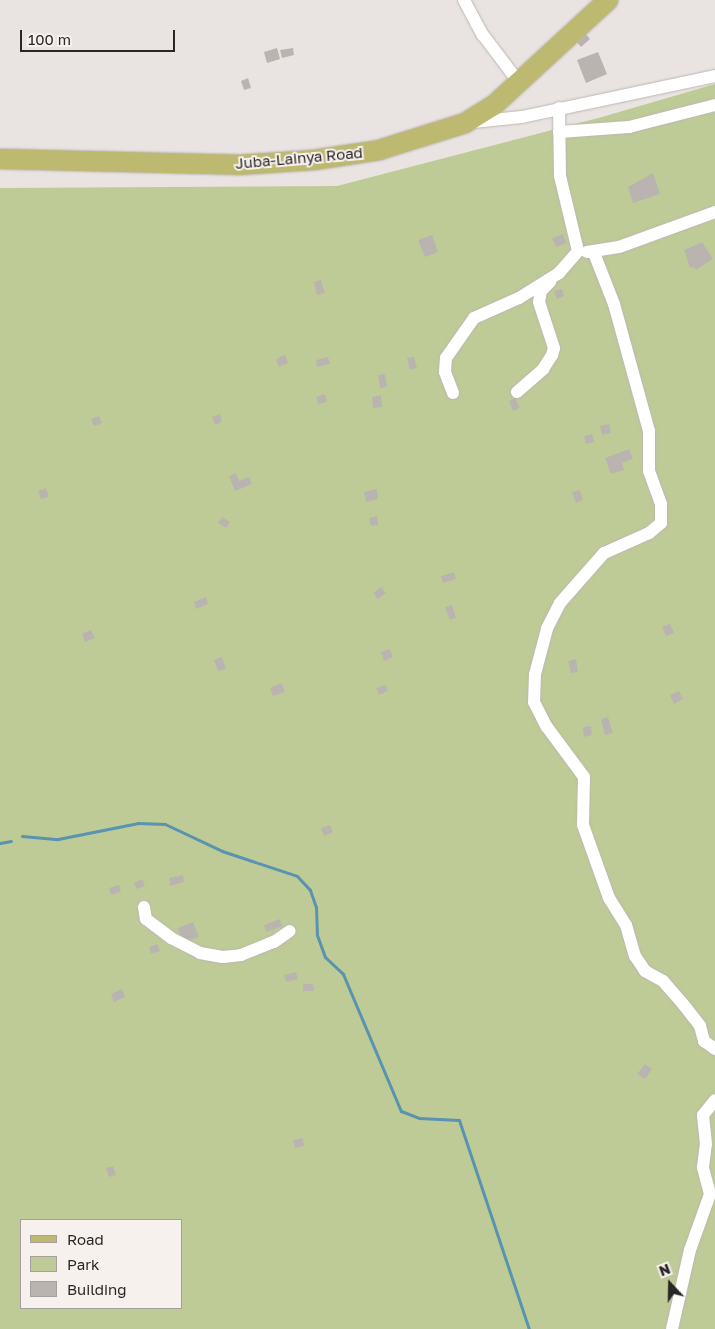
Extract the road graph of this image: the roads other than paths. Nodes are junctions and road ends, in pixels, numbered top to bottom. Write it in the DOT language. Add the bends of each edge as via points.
graph roads {
  1 [pos="464,0"];
  2 [pos="608,0"];
  3 [pos="715,76"];
  4 [pos="520,84"];
  5 [pos="715,105"];
  6 [pos="559,108"];
  7 [pos="465,123"];
  8 [pos="559,132"];
  9 [pos="0,159"];
  10 [pos="715,212"];
  11 [pos="578,251"];
  12 [pos="594,253"];
  13 [pos="559,273"];
  14 [pos="517,392"];
  15 [pos="454,393"];
  16 [pos="144,907"];
  17 [pos="290,931"];
  18 [pos="715,1049"];
  19 [pos="715,1100"];
  20 [pos="672,1329"];
  1 -- 4 [label="street" via="483,35"];
  2 -- 4 [label="main road, Juba-Lainya Road"];
  3 -- 6 [label="street"];
  4 -- 7 [label="main road, Juba-Lainya Road"];
  5 -- 8 [label="street" via="629,128"];
  6 -- 7 [label="street" via="522,117"];
  6 -- 8 [label="street"];
  7 -- 9 [label="main road, Juba-Lainya Road" via="379,150 314,160 238,165"];
  8 -- 11 [label="street" via="560,176"];
  10 -- 12 [label="street" via="620,247"];
  11 -- 12 [label="street"];
  11 -- 13 [label="street"];
  12 -- 18 [label="street" via="614,304 649,431 649,471 660,504 662,523 649,534 604,553 560,602 547,629 535,674 534,702 547,727 584,777 583,825 609,898 626,924 635,956 645,971 663,981 700,1026 704,1041"];
  13 -- 14 [label="street" via="541,292 539,302 554,348 552,355 539,373"];
  13 -- 15 [label="street" via="519,298 474,318 446,358 445,372"];
  16 -- 17 [label="street" via="146,919 171,938 200,953 223,957 274,942"];
  19 -- 20 [label="street" via="704,1115 706,1144 703,1167 710,1194 690,1250"];
}
